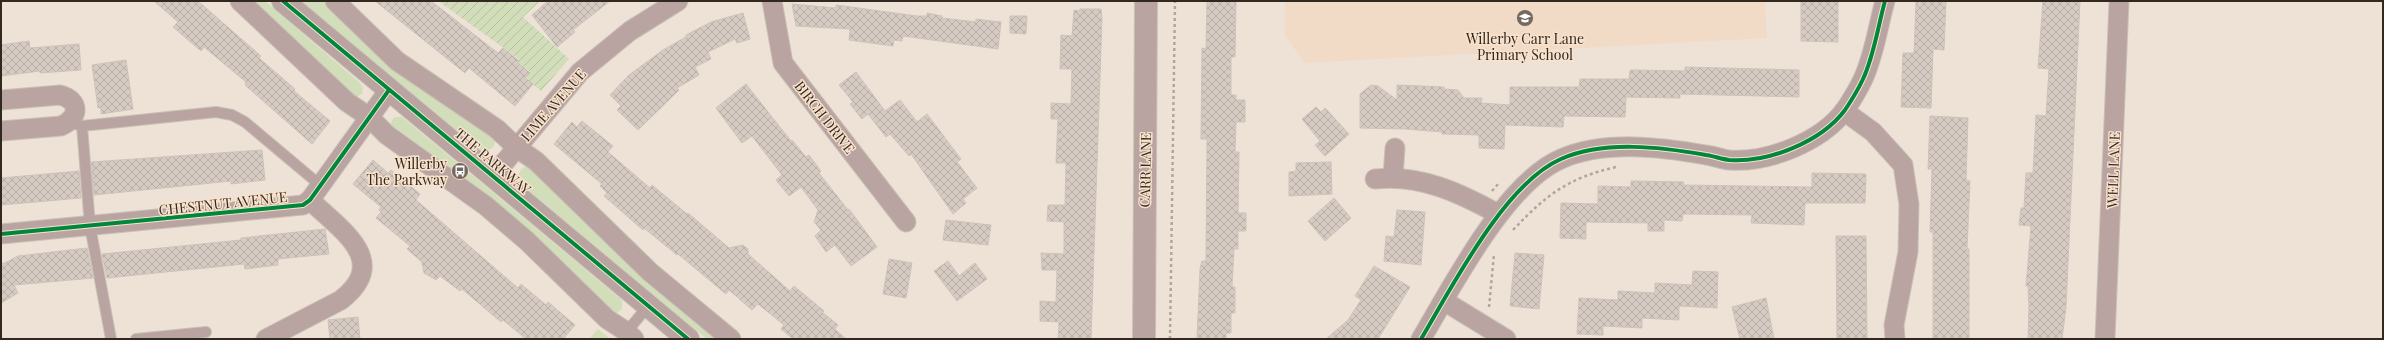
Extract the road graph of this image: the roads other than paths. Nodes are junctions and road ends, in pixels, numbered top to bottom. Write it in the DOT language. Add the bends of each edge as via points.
graph roads {
  1 [pos="240,1"];
  2 [pos="283,1"];
  3 [pos="335,1"];
  4 [pos="678,1"];
  5 [pos="772,1"];
  6 [pos="1146,1"];
  7 [pos="1885,1"];
  8 [pos="2119,1"];
  9 [pos="389,90"];
  10 [pos="1,100"];
  11 [pos="1844,111"];
  12 [pos="369,117"];
  13 [pos="76,124"];
  14 [pos="1,132"];
  15 [pos="516,148"];
  16 [pos="1395,148"];
  17 [pos="493,176"];
  18 [pos="315,193"];
  19 [pos="1498,214"];
  20 [pos="906,222"];
  21 [pos="90,226"];
  22 [pos="1,234"];
  23 [pos="1444,301"];
  24 [pos="648,306"];
  25 [pos="206,332"];
  26 [pos="628,337"];
  27 [pos="111,339"];
  28 [pos="136,339"];
  29 [pos="266,339"];
  30 [pos="688,339"];
  31 [pos="731,339"];
  32 [pos="1144,339"];
  33 [pos="1421,339"];
  34 [pos="1506,339"];
  35 [pos="1895,339"];
  36 [pos="2105,339"];
  1 -- 12 [label="street" via="347,102"];
  2 -- 9 [label="street, THE PARKWAY"];
  3 -- 15 [label="street" via="397,61 497,128"];
  4 -- 15 [label="street, LIME AVENUE" via="630,31 580,72"];
  5 -- 20 [label="street, BIRCH DRIVE" via="783,63"];
  6 -- 32 [label="street, CARR LANE"];
  7 -- 11 [label="street" via="1863,78"];
  8 -- 36 [label="street, WELL LANE"];
  9 -- 12 [label="street"];
  9 -- 17 [label="street, THE PARKWAY"];
  10 -- 13 [label="street" via="60,95 67,97 73,102"];
  11 -- 19 [label="street" via="1816,136 1786,152 1758,158 1729,160 1644,147 1607,147 1561,159 1533,176"];
  11 -- 35 [label="street" via="1873,132 1903,165 1909,204 1908,252 1894,325"];
  12 -- 18 [label="street"];
  12 -- 26 [label="street" via="387,135 486,206 527,241"];
  13 -- 14 [label="street"];
  13 -- 18 [label="lane" via="216,112 232,115 246,122"];
  13 -- 21 [label="lane"];
  15 -- 17 [label="street, LIME AVENUE"];
  15 -- 31 [label="street" via="536,161 650,272"];
  16 -- 19 [label="street" via="1384,178 1422,182 1456,191"];
  17 -- 24 [label="street, THE PARKWAY"];
  18 -- 21 [label="street, CHESTNUT AVENUE" via="303,205 294,207"];
  18 -- 29 [label="street" via="360,252 362,266 358,281 351,292 341,300"];
  19 -- 23 [label="street"];
  21 -- 22 [label="street, CHESTNUT AVENUE"];
  21 -- 27 [label="lane"];
  23 -- 33 [label="street"];
  23 -- 34 [label="street"];
  24 -- 26 [label="lane"];
  24 -- 30 [label="street, THE PARKWAY"];
  25 -- 28 [label="lane"];
}
